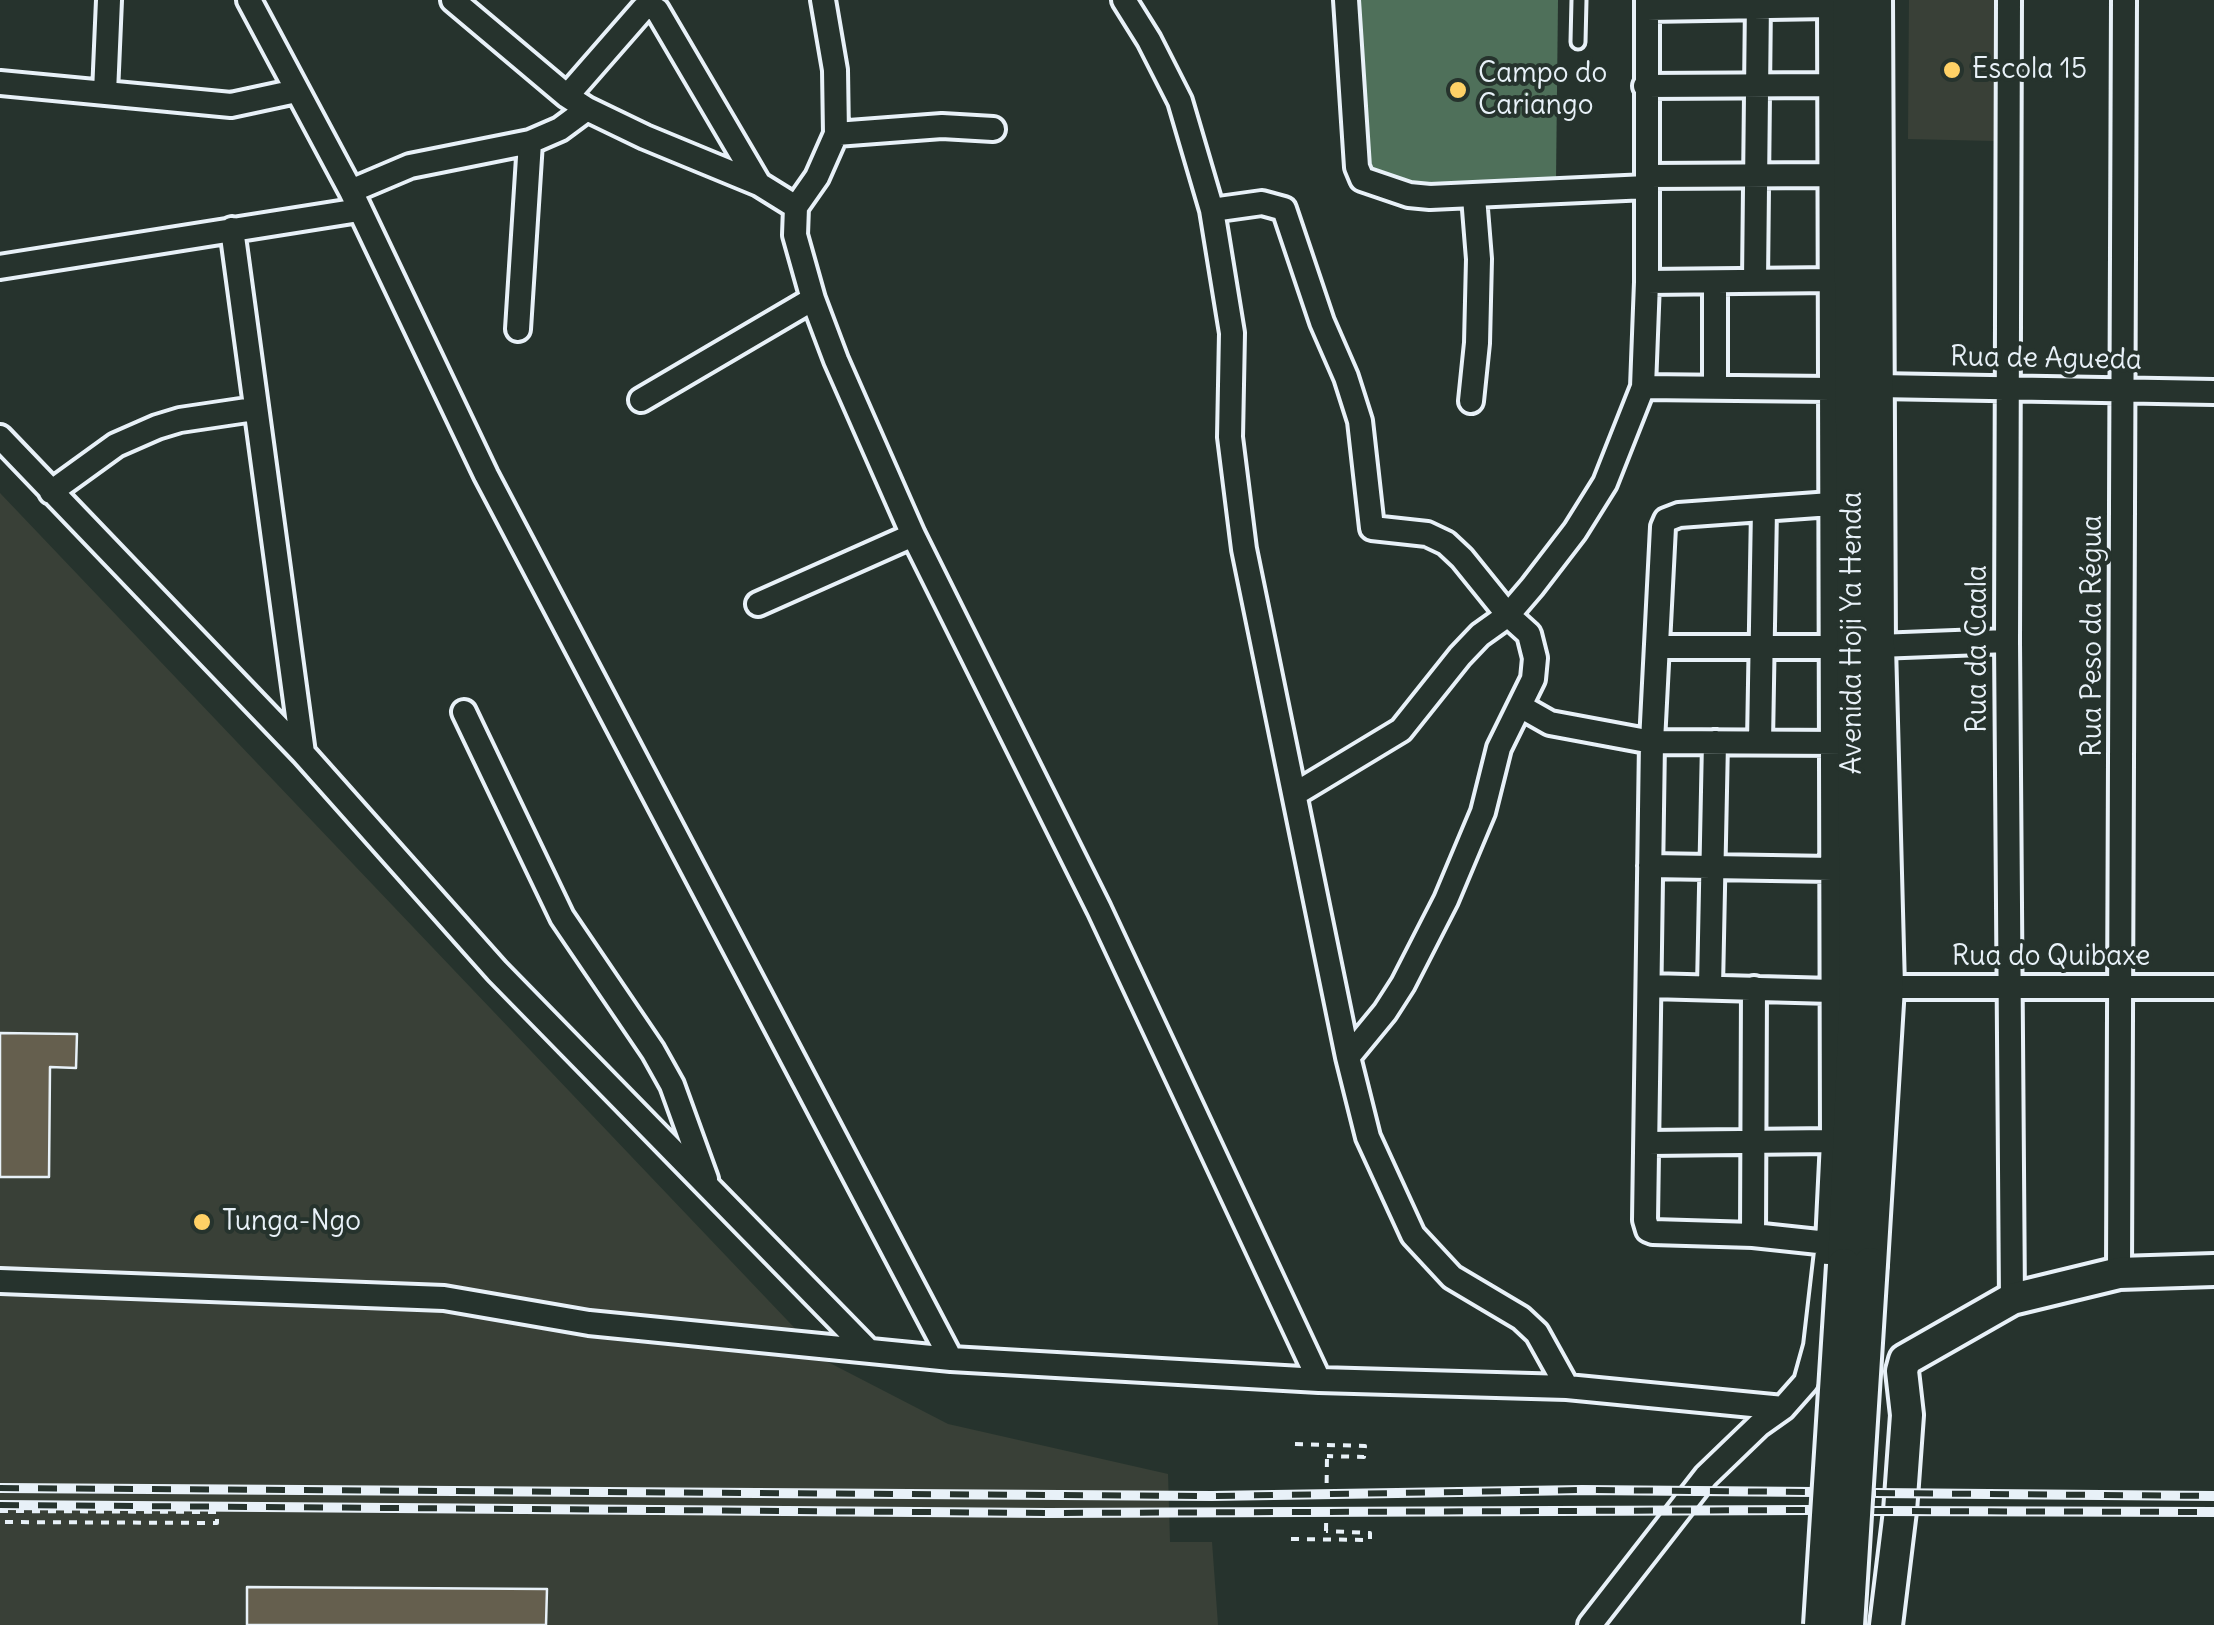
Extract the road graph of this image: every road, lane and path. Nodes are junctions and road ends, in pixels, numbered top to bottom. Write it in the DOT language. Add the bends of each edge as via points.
graph roads {
  1 [pos="109,0"];
  2 [pos="250,0"];
  3 [pos="454,0"];
  4 [pos="823,0"];
  5 [pos="1124,0"];
  6 [pos="1346,0"];
  7 [pos="1579,0"];
  8 [pos="1875,0"];
  9 [pos="2010,0"];
  10 [pos="2124,0"];
  11 [pos="1836,2"];
  12 [pos="1647,4"];
  13 [pos="1758,4"];
  14 [pos="1578,42"];
  15 [pos="0,83"];
  16 [pos="1756,85"];
  17 [pos="1831,85"];
  18 [pos="1646,86"];
  19 [pos="296,91"];
  20 [pos="105,93"];
  21 [pos="566,96"];
  22 [pos="587,109"];
  23 [pos="993,129"];
  24 [pos="836,134"];
  25 [pos="530,142"];
  26 [pos="1755,175"];
  27 [pos="1831,176"];
  28 [pos="1648,181"];
  29 [pos="759,184"];
  30 [pos="1474,197"];
  31 [pos="355,200"];
  32 [pos="796,207"];
  33 [pos="1212,210"];
  34 [pos="232,229"];
  35 [pos="0,268"];
  36 [pos="1833,280"];
  37 [pos="1755,281"];
  38 [pos="1647,282"];
  39 [pos="1715,282"];
  40 [pos="813,299"];
  41 [pos="518,330"];
  42 [pos="1714,386"];
  43 [pos="1878,386"];
  44 [pos="1643,387"];
  45 [pos="1830,388"];
  46 [pos="2010,389"];
  47 [pos="2124,390"];
  48 [pos="2214,392"];
  49 [pos="641,400"];
  50 [pos="1471,401"];
  51 [pos="254,409"];
  52 [pos="0,437"];
  53 [pos="51,492"];
  54 [pos="1831,504"];
  55 [pos="1764,509"];
  56 [pos="912,535"];
  57 [pos="758,604"];
  58 [pos="1508,615"];
  59 [pos="2007,641"];
  60 [pos="1878,646"];
  61 [pos="1658,647"];
  62 [pos="1832,647"];
  63 [pos="1761,648"];
  64 [pos="1520,706"];
  65 [pos="464,712"];
  66 [pos="1652,742"];
  67 [pos="1715,742"];
  68 [pos="1760,742"];
  69 [pos="1843,743"];
  70 [pos="303,752"];
  71 [pos="1296,794"];
  72 [pos="1650,866"];
  73 [pos="1712,866"];
  74 [pos="1832,869"];
  75 [pos="1650,986"];
  76 [pos="1887,986"];
  77 [pos="2009,986"];
  78 [pos="2120,987"];
  79 [pos="2214,987"];
  80 [pos="1710,988"];
  81 [pos="1754,988"];
  82 [pos="1832,991"];
  83 [pos="1348,1058"];
  84 [pos="1833,1141"];
  85 [pos="1754,1142"];
  86 [pos="1648,1143"];
  87 [pos="707,1182"];
  88 [pos="1753,1236"];
  89 [pos="1847,1257"];
  90 [pos="2214,1270"];
  91 [pos="2118,1273"];
  92 [pos="0,1281"];
  93 [pos="2012,1299"];
  94 [pos="868,1350"];
  95 [pos="951,1359"];
  96 [pos="1319,1380"];
  97 [pos="1567,1386"];
  98 [pos="1783,1408"];
  99 [pos="1295,1444"];
  100 [pos="0,1512"];
  101 [pos="0,1522"];
  102 [pos="1291,1539"];
  103 [pos="1590,1625"];
  104 [pos="1821,1625"];
  105 [pos="1847,1625"];
  106 [pos="1886,1625"];
  1 -- 20 [label="street"];
  2 -- 19 [label="street"];
  3 -- 21 [label="street"];
  4 -- 24 [label="street" via="835,70"];
  5 -- 33 [label="street" via="1180,101"];
  6 -- 30 [label="street" via="1362,179 1410,195"];
  7 -- 14 [label="lane"];
  8 -- 43 [label="main road, Avenida Hoji Ya Henda"];
  9 -- 46 [label="street, Rua da Caala"];
  10 -- 47 [label="street, Rua Peso da Régua"];
  11 -- 13 [label="street"];
  11 -- 17 [label="street, Avenida Hoji Ya Henda"];
  11 -- 69 [label="main road, Avenida Hoji Ya Henda"];
  12 -- 13 [label="street"];
  12 -- 18 [label="street"];
  13 -- 16 [label="street"];
  15 -- 20 [label="street"];
  16 -- 17 [label="street"];
  16 -- 18 [label="street"];
  16 -- 26 [label="street"];
  17 -- 27 [label="street, Avenida Hoji Ya Henda"];
  18 -- 28 [label="street"];
  19 -- 20 [label="street" via="232,105"];
  19 -- 31 [label="street"];
  21 -- 22 [label="street"];
  21 -- 29 [label="street" via="643,9 652,7"];
  22 -- 25 [label="street"];
  22 -- 29 [label="street"];
  23 -- 24 [label="street"];
  24 -- 32 [label="street"];
  25 -- 31 [label="street" via="410,166"];
  25 -- 41 [label="street"];
  26 -- 27 [label="street"];
  26 -- 28 [label="street"];
  26 -- 37 [label="street"];
  27 -- 36 [label="street, Avenida Hoji Ya Henda"];
  28 -- 30 [label="street"];
  28 -- 38 [label="street"];
  29 -- 32 [label="street"];
  30 -- 50 [label="street" via="1478,296"];
  31 -- 34 [label="street"];
  31 -- 95 [label="street" via="486,475"];
  32 -- 40 [label="street" via="796,235"];
  33 -- 58 [label="street" via="1262,203 1284,209 1360,421 1372,528 1427,534 1446,543"];
  33 -- 71 [label="street" via="1232,333 1228,413 1234,489"];
  34 -- 35 [label="street"];
  34 -- 51 [label="street"];
  36 -- 37 [label="street"];
  36 -- 45 [label="street, Avenida Hoji Ya Henda"];
  37 -- 39 [label="street"];
  38 -- 39 [label="street"];
  38 -- 44 [label="street"];
  39 -- 42 [label="street"];
  40 -- 49 [label="street"];
  40 -- 56 [label="street"];
  42 -- 44 [label="street"];
  42 -- 45 [label="street"];
  43 -- 46 [label="street, Rua de Agueda"];
  43 -- 60 [label="main road, Avenida Hoji Ya Henda"];
  44 -- 58 [label="street" via="1605,483"];
  45 -- 54 [label="street, Avenida Hoji Ya Henda"];
  46 -- 47 [label="street, Rua de Agueda"];
  46 -- 59 [label="street, Rua da Caala"];
  47 -- 48 [label="street, Rua de Agueda"];
  47 -- 78 [label="street, Rua Peso da Régua"];
  51 -- 53 [label="street" via="146,432 116,445"];
  51 -- 70 [label="street"];
  52 -- 53 [label="street"];
  53 -- 70 [label="street"];
  54 -- 55 [label="street"];
  54 -- 62 [label="street, Avenida Hoji Ya Henda"];
  55 -- 61 [label="street" via="1664,523"];
  55 -- 63 [label="street"];
  56 -- 57 [label="street"];
  56 -- 96 [label="street" via="1099,909"];
  58 -- 64 [label="street" via="1529,634 1535,658"];
  58 -- 71 [label="street" via="1460,656 1401,730"];
  59 -- 60 [label="street"];
  59 -- 77 [label="street, Rua da Caala"];
  60 -- 76 [label="main road, Avenida Hoji Ya Henda"];
  61 -- 63 [label="street"];
  61 -- 66 [label="street"];
  62 -- 63 [label="street"];
  62 -- 69 [label="street, Avenida Hoji Ya Henda"];
  63 -- 68 [label="street"];
  64 -- 66 [label="street" via="1550,723"];
  64 -- 83 [label="street" via="1446,900 1403,984"];
  65 -- 87 [label="street" via="562,917 672,1086"];
  66 -- 67 [label="street"];
  66 -- 72 [label="street"];
  67 -- 68 [label="street"];
  67 -- 73 [label="street"];
  68 -- 69 [label="street"];
  69 -- 74 [label="street, Avenida Hoji Ya Henda"];
  69 -- 89 [label="main road, Avenida Hoji Ya Henda" via="1856,988"];
  70 -- 87 [label="street" via="497,971"];
  71 -- 83 [label="street"];
  72 -- 73 [label="street"];
  72 -- 75 [label="street"];
  73 -- 74 [label="street"];
  73 -- 80 [label="street"];
  74 -- 82 [label="street, Avenida Hoji Ya Henda"];
  75 -- 80 [label="street"];
  75 -- 86 [label="street"];
  76 -- 77 [label="street, Rua do Quibaxe"];
  76 -- 89 [label="main road, Avenida Hoji Ya Henda"];
  77 -- 78 [label="street, Rua do Quibaxe"];
  77 -- 93 [label="street, Rua da Caala"];
  78 -- 79 [label="street, Rua do Quibaxe"];
  78 -- 91 [label="street, Rua Peso da Régua"];
  80 -- 81 [label="street"];
  81 -- 82 [label="street"];
  81 -- 85 [label="street"];
  82 -- 84 [label="street, Avenida Hoji Ya Henda"];
  83 -- 97 [label="street" via="1368,1136 1414,1234 1452,1277 1537,1333"];
  84 -- 85 [label="street"];
  84 -- 89 [label="street, Avenida Hoji Ya Henda"];
  85 -- 86 [label="street"];
  85 -- 88 [label="street"];
  86 -- 88 [label="street" via="1648,1230"];
  87 -- 94 [label="street"];
  88 -- 89 [label="street"];
  89 -- 98 [label="street, Avenida Hoji Ya Henda" via="1806,1382"];
  89 -- 104 [label="main road, bridge"];
  89 -- 105 [label="main road, bridge"];
  90 -- 91 [label="street"];
  91 -- 93 [label="street"];
  92 -- 94 [label="street" via="444,1298 589,1323"];
  93 -- 106 [label="street" via="1905,1360 1907,1415"];
  94 -- 95 [label="street"];
  95 -- 96 [label="street"];
  96 -- 97 [label="street"];
  97 -- 98 [label="street"];
  98 -- 103 [label="street, Avenida Hoji Ya Henda" via="1706,1476"];
  99 -- 102 [label="path, bridge" via="1365,1446 1364,1458 1327,1456 1326,1531 1370,1532 1370,1540"];
  100 -- 101 [label="path" via="217,1512 217,1523"];
}
